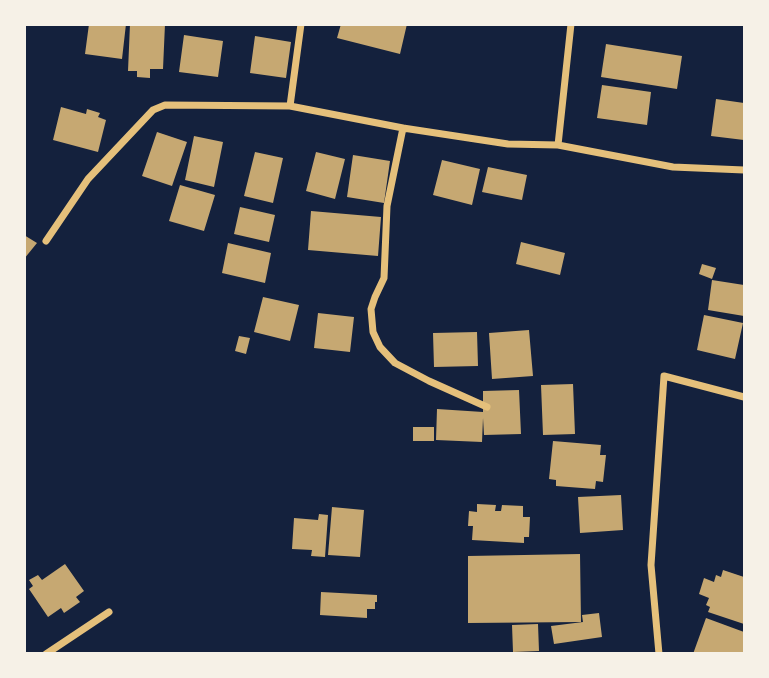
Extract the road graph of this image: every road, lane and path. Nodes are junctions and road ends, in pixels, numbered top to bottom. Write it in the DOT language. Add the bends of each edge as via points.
graph roads {
  1 [pos="301,24"];
  2 [pos="571,24"];
  3 [pos="290,106"];
  4 [pos="403,128"];
  5 [pos="558,145"];
  6 [pos="744,170"];
  7 [pos="46,241"];
  8 [pos="744,397"];
  9 [pos="486,407"];
  10 [pos="109,612"];
  11 [pos="46,653"];
  12 [pos="659,653"];
  1 -- 3 [label="street"];
  2 -- 5 [label="street"];
  3 -- 4 [label="street"];
  3 -- 7 [label="street" via="165,104 153,110 88,178"];
  4 -- 5 [label="street" via="508,144"];
  4 -- 9 [label="street" via="387,206 384,278 371,309 373,332 395,363"];
  5 -- 6 [label="street" via="673,167"];
  8 -- 12 [label="street" via="664,376 651,565"];
  10 -- 11 [label="street"];
}
